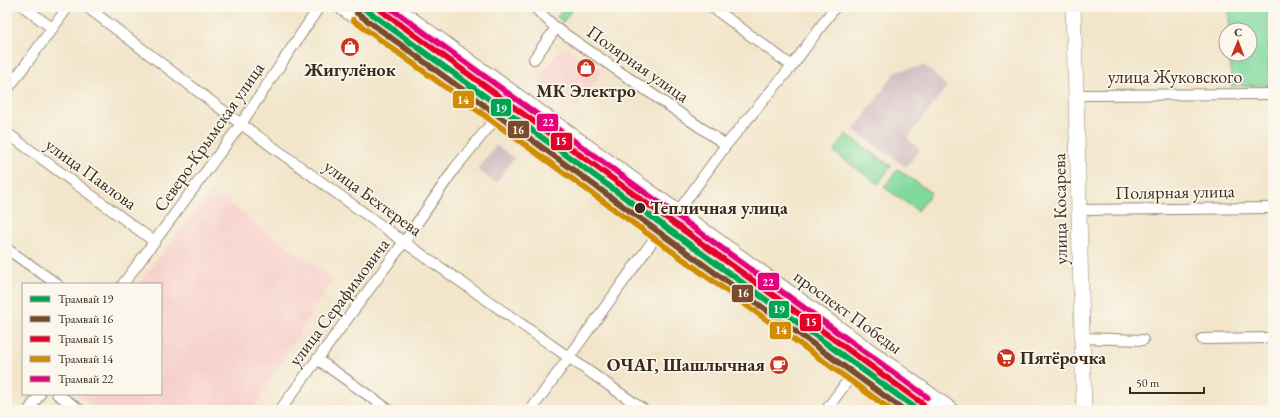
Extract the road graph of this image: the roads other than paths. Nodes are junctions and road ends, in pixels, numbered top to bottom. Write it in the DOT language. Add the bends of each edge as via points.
graph roads {
  1 [pos="24,7"];
  2 [pos="68,7"];
  3 [pos="87,7"];
  4 [pos="319,7"];
  5 [pos="343,7"];
  6 [pos="393,7"];
  7 [pos="534,7"];
  8 [pos="712,7"];
  9 [pos="835,7"];
  10 [pos="1073,7"];
  11 [pos="52,28"];
  12 [pos="556,28"];
  13 [pos="534,59"];
  14 [pos="792,66"];
  15 [pos="7,90"];
  16 [pos="1076,94"];
  17 [pos="1273,94"];
  18 [pos="496,118"];
  19 [pos="241,124"];
  20 [pos="7,133"];
  21 [pos="726,145"];
  22 [pos="1273,208"];
  23 [pos="1078,210"];
  24 [pos="677,213"];
  25 [pos="657,235"];
  26 [pos="155,242"];
  27 [pos="404,242"];
  28 [pos="9,253"];
  29 [pos="55,283"];
  30 [pos="124,283"];
  31 [pos="1082,338"];
  32 [pos="1273,338"];
  33 [pos="1143,340"];
  34 [pos="1202,340"];
  35 [pos="569,356"];
  36 [pos="317,359"];
  37 [pos="852,375"];
  38 [pos="39,395"];
  39 [pos="58,395"];
  40 [pos="29,410"];
  41 [pos="80,410"];
  42 [pos="280,410"];
  43 [pos="389,410"];
  44 [pos="531,410"];
  45 [pos="644,410"];
  46 [pos="826,410"];
  47 [pos="899,410"];
  48 [pos="950,410"];
  49 [pos="1084,410"];
  1 -- 11 [label="street"];
  2 -- 11 [label="street"];
  3 -- 19 [label="street, улица Бехтерева"];
  4 -- 19 [label="street, Северо-Крымская улица"];
  5 -- 18 [label="main road"];
  6 -- 24 [label="main road, проспект Победы"];
  7 -- 12 [label="street, Полярная улица"];
  8 -- 14 [label="street"];
  9 -- 14 [label="street"];
  10 -- 16 [label="street, улица Косарева"];
  11 -- 15 [label="street"];
  12 -- 13 [label="street"];
  12 -- 21 [label="street, Полярная улица"];
  14 -- 21 [label="street"];
  16 -- 17 [label="street, улица Жуковского"];
  16 -- 23 [label="street, улица Косарева"];
  18 -- 25 [label="main road"];
  18 -- 27 [label="street, улица Серафимовича" via="455,168"];
  19 -- 26 [label="street, Северо-Крымская улица"];
  19 -- 27 [label="street, улица Бехтерева"];
  20 -- 26 [label="street, улица Павлова"];
  21 -- 24 [label="street"];
  22 -- 23 [label="street, Полярная улица"];
  23 -- 31 [label="street, улица Косарева"];
  24 -- 48 [label="main road, проспект Победы"];
  25 -- 35 [label="street"];
  25 -- 37 [label="main road"];
  26 -- 30 [label="street, Северо-Крымская улица"];
  27 -- 35 [label="street, улица Бехтерева"];
  27 -- 36 [label="street, улица Серафимовича"];
  28 -- 29 [label="street"];
  31 -- 33 [label="street"];
  31 -- 49 [label="street, улица Косарева"];
  32 -- 34 [label="street"];
  35 -- 44 [label="street"];
  35 -- 45 [label="street, улица Бехтерева"];
  36 -- 42 [label="street, улица Серафимовича"];
  36 -- 43 [label="street"];
  37 -- 46 [label="street"];
  37 -- 47 [label="main road"];
  38 -- 40 [label="street"];
  39 -- 41 [label="street"];
}
